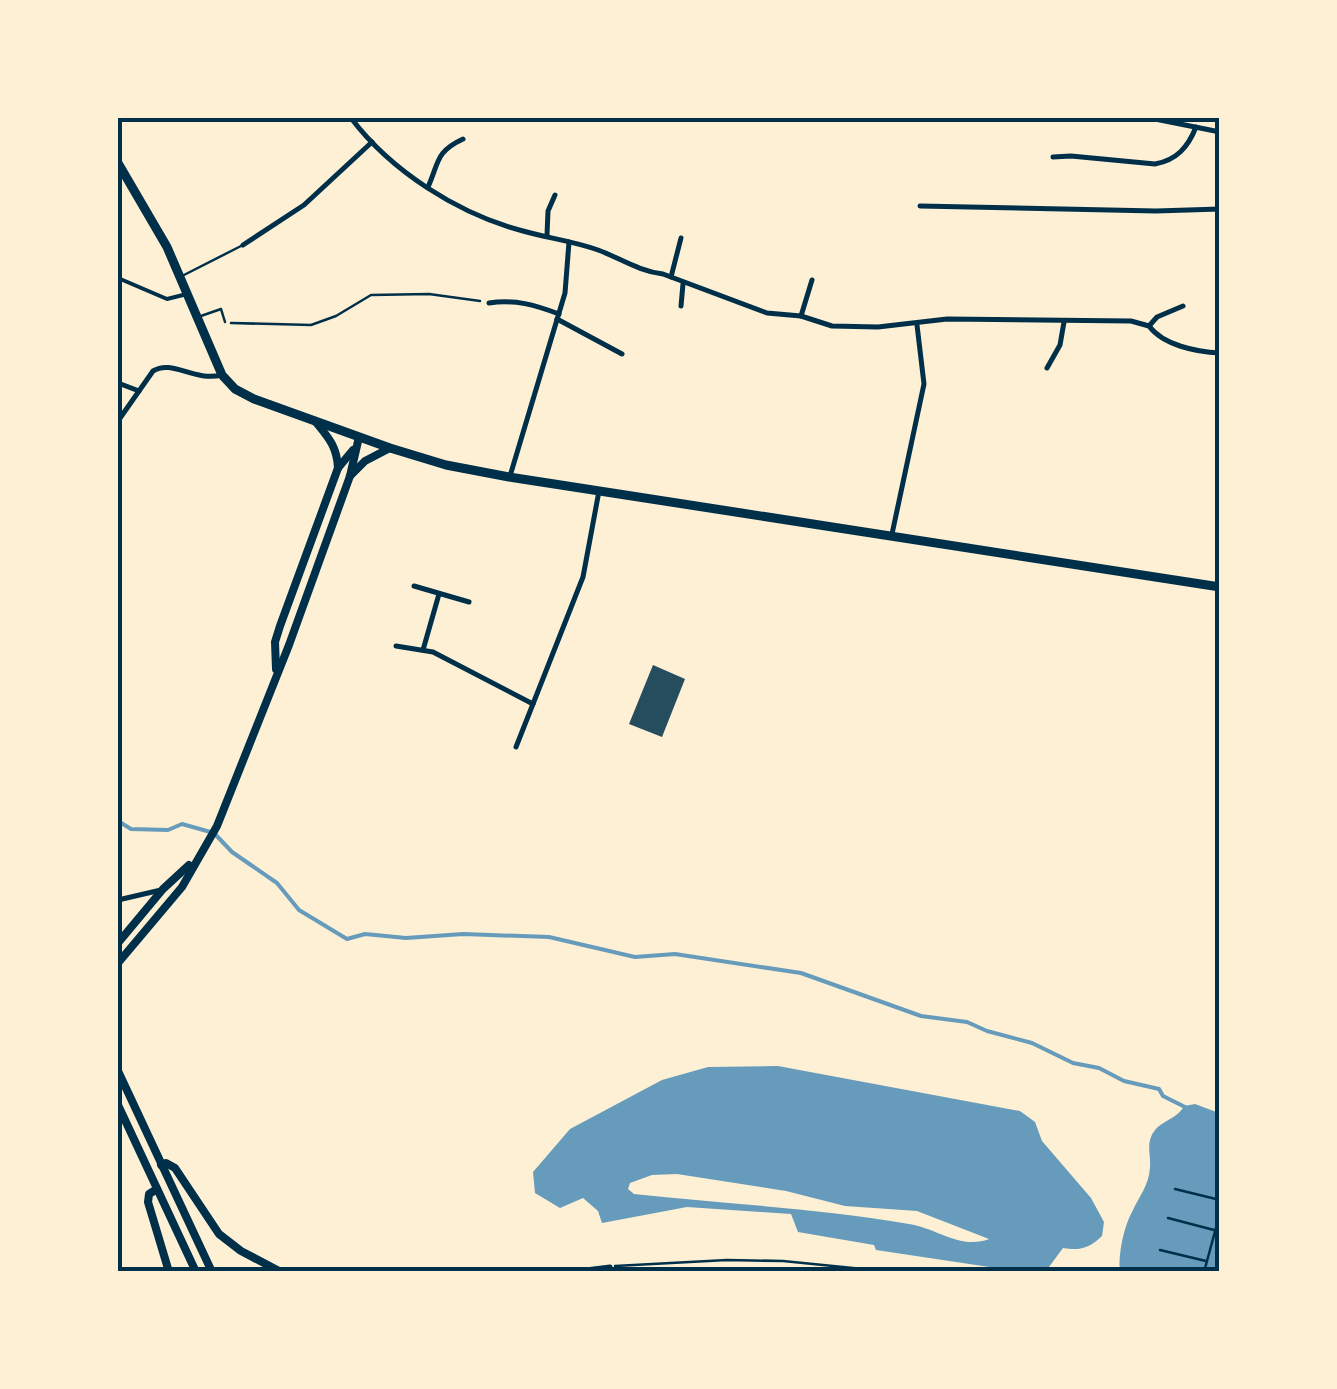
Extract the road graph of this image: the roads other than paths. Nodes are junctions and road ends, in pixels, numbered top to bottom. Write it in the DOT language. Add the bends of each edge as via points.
graph roads {
  1 [pos="351,118"];
  2 [pos="1150,118"];
  3 [pos="1196,127"];
  4 [pos="1220,132"];
  5 [pos="464,139"];
  6 [pos="372,142"];
  7 [pos="1053,157"];
  8 [pos="118,163"];
  9 [pos="428,187"];
  10 [pos="555,195"];
  11 [pos="920,206"];
  12 [pos="1220,208"];
  13 [pos="547,235"];
  14 [pos="681,238"];
  15 [pos="569,242"];
  16 [pos="243,245"];
  17 [pos="180,276"];
  18 [pos="671,277"];
  19 [pos="118,278"];
  20 [pos="812,280"];
  21 [pos="683,282"];
  22 [pos="187,294"];
  23 [pos="490,303"];
  24 [pos="681,306"];
  25 [pos="1182,306"];
  26 [pos="558,316"];
  27 [pos="801,316"];
  28 [pos="197,317"];
  29 [pos="224,322"];
  30 [pos="1064,322"];
  31 [pos="916,325"];
  32 [pos="1148,326"];
  33 [pos="1220,353"];
  34 [pos="622,354"];
  35 [pos="1047,368"];
  36 [pos="222,375"];
  37 [pos="118,382"];
  38 [pos="139,391"];
  39 [pos="315,421"];
  40 [pos="118,422"];
  41 [pos="359,437"];
  42 [pos="355,448"];
  43 [pos="390,448"];
  44 [pos="338,468"];
  45 [pos="350,476"];
  46 [pos="509,477"];
  47 [pos="599,491"];
  48 [pos="892,537"];
  49 [pos="414,586"];
  50 [pos="1220,587"];
  51 [pos="440,594"];
  52 [pos="469,602"];
  53 [pos="396,646"];
  54 [pos="423,650"];
  55 [pos="276,674"];
  56 [pos="533,704"];
  57 [pos="516,747"];
  58 [pos="196,858"];
  59 [pos="164,889"];
  60 [pos="118,900"];
  61 [pos="118,943"];
  62 [pos="118,963"];
  63 [pos="118,1071"];
  64 [pos="118,1105"];
  65 [pos="161,1165"];
  66 [pos="157,1188"];
  67 [pos="610,1267"];
  68 [pos="168,1272"];
  69 [pos="196,1272"];
  70 [pos="212,1272"];
  71 [pos="281,1272"];
  72 [pos="569,1272"];
  1 -- 6 [label="street"];
  2 -- 3 [label="street"];
  3 -- 4 [label="street"];
  3 -- 7 [label="street" via="1184,149 1154,164"];
  5 -- 9 [label="street" via="436,161"];
  6 -- 9 [label="street"];
  6 -- 16 [label="street" via="304,205"];
  8 -- 17 [label="main road"];
  9 -- 13 [label="street" via="502,225"];
  10 -- 13 [label="street"];
  11 -- 12 [label="street"];
  13 -- 15 [label="street"];
  14 -- 18 [label="street"];
  15 -- 18 [label="street"];
  15 -- 26 [label="street"];
  16 -- 17 [label="lane"];
  17 -- 22 [label="main road"];
  18 -- 21 [label="street"];
  19 -- 22 [label="street" via="167,299"];
  20 -- 27 [label="street"];
  21 -- 24 [label="street"];
  21 -- 27 [label="street" via="767,313"];
  22 -- 28 [label="main road"];
  23 -- 26 [label="street" via="527,303"];
  25 -- 32 [label="street"];
  26 -- 34 [label="street"];
  26 -- 46 [label="street"];
  27 -- 31 [label="street" via="832,326"];
  28 -- 29 [label="lane" via="221,309"];
  28 -- 36 [label="main road"];
  30 -- 31 [label="street" via="947,319"];
  30 -- 32 [label="street"];
  30 -- 35 [label="street"];
  31 -- 48 [label="street" via="924,384"];
  32 -- 33 [label="street" via="1168,342"];
  36 -- 38 [label="street" via="198,378 168,366 153,371"];
  36 -- 39 [label="main road" via="254,399"];
  37 -- 38 [label="street"];
  38 -- 40 [label="street"];
  39 -- 41 [label="main road"];
  39 -- 44 [label="main road" via="338,453"];
  41 -- 42 [label="main road"];
  41 -- 43 [label="main road"];
  42 -- 44 [label="main road"];
  42 -- 45 [label="main road"];
  43 -- 45 [label="main road"];
  43 -- 46 [label="main road"];
  44 -- 55 [label="main road" via="276,642"];
  45 -- 55 [label="main road"];
  46 -- 47 [label="main road"];
  47 -- 48 [label="main road"];
  47 -- 56 [label="street" via="583,577"];
  48 -- 50 [label="main road"];
  49 -- 51 [label="street"];
  51 -- 52 [label="street"];
  51 -- 54 [label="street"];
  53 -- 54 [label="street"];
  54 -- 56 [label="street"];
  55 -- 58 [label="main road" via="232,794"];
  56 -- 57 [label="street"];
  58 -- 59 [label="main road"];
  58 -- 62 [label="main road" via="182,886"];
  59 -- 60 [label="street"];
  59 -- 61 [label="main road"];
  63 -- 65 [label="main road"];
  64 -- 66 [label="main road"];
  65 -- 70 [label="main road"];
  65 -- 71 [label="main road" via="175,1168 229,1243"];
  66 -- 68 [label="main road" via="148,1202"];
  66 -- 69 [label="main road"];
  67 -- 72 [label="street"];
}
